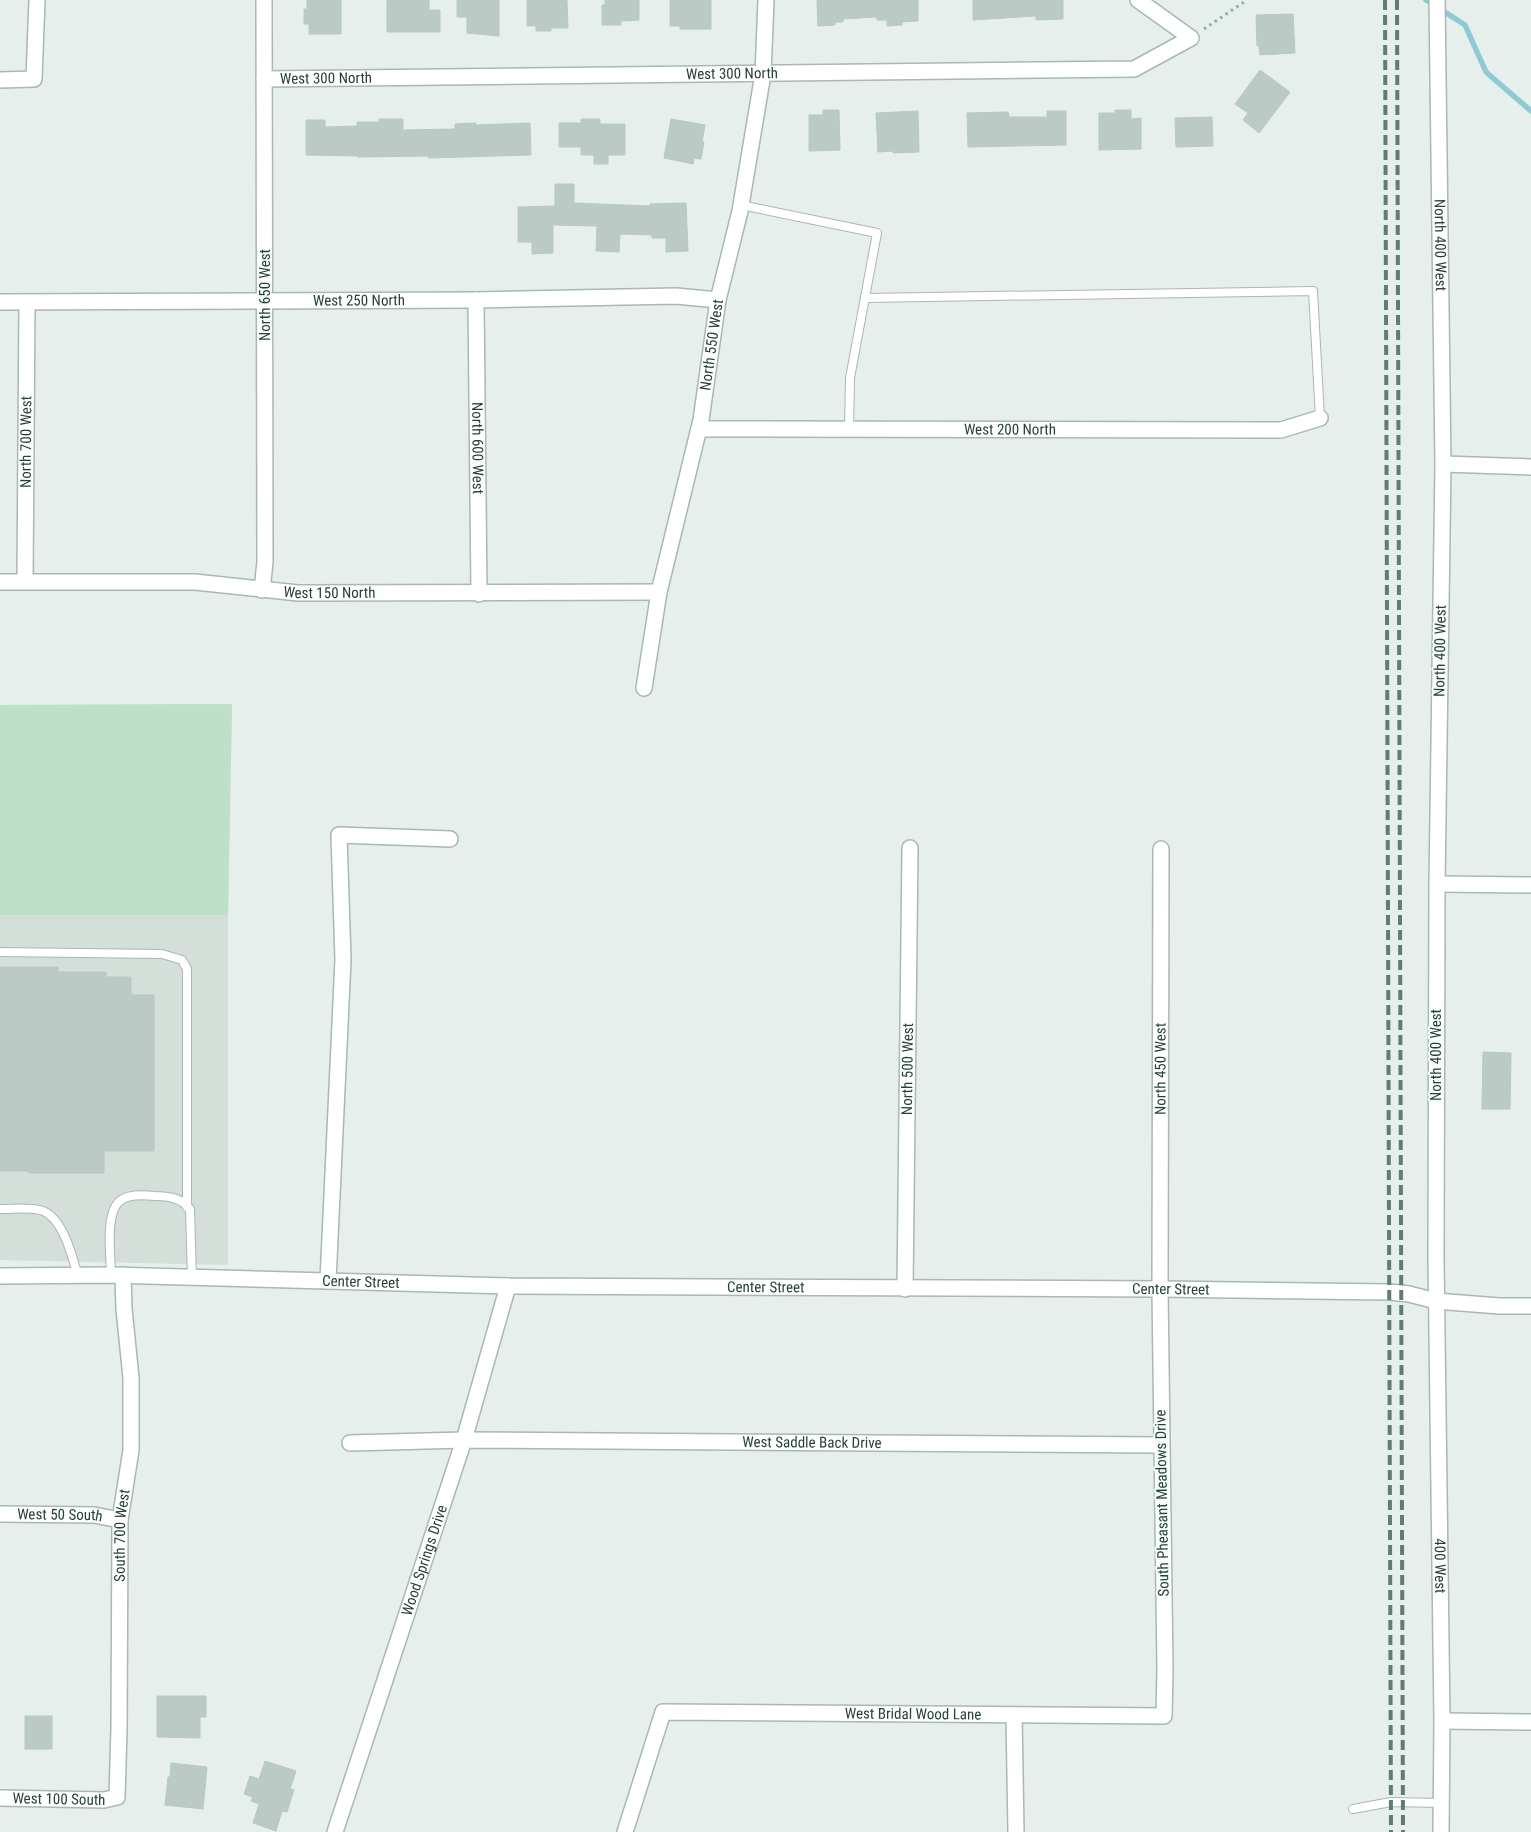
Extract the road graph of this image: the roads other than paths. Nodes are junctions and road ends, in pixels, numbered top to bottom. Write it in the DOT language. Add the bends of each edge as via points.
graph roads {
  1 [pos="37,0"];
  2 [pos="264,0"];
  3 [pos="766,0"];
  4 [pos="1138,0"];
  5 [pos="1437,0"];
  6 [pos="762,74"];
  7 [pos="264,79"];
  8 [pos="0,80"];
  9 [pos="741,205"];
  10 [pos="865,298"];
  11 [pos="264,300"];
  12 [pos="476,300"];
  13 [pos="718,300"];
  14 [pos="0,302"];
  15 [pos="27,303"];
  16 [pos="1320,418"];
  17 [pos="699,429"];
  18 [pos="849,429"];
  19 [pos="1443,464"];
  20 [pos="1531,468"];
  21 [pos="25,581"];
  22 [pos="0,582"];
  23 [pos="262,590"];
  24 [pos="659,592"];
  25 [pos="479,594"];
  26 [pos="644,688"];
  27 [pos="450,839"];
  28 [pos="910,848"];
  29 [pos="1161,849"];
  30 [pos="1437,884"];
  31 [pos="1531,885"];
  32 [pos="0,952"];
  33 [pos="188,1207"];
  34 [pos="0,1209"];
  35 [pos="117,1275"];
  36 [pos="0,1276"];
  37 [pos="78,1276"];
  38 [pos="192,1277"];
  39 [pos="328,1281"];
  40 [pos="508,1286"];
  41 [pos="905,1289"];
  42 [pos="1160,1289"];
  43 [pos="1436,1301"];
  44 [pos="1531,1306"];
  45 [pos="464,1440"];
  46 [pos="350,1443"];
  47 [pos="1161,1445"];
  48 [pos="0,1514"];
  49 [pos="120,1520"];
  50 [pos="1014,1715"];
  51 [pos="1164,1716"];
  52 [pos="1442,1722"];
  53 [pos="1531,1722"];
  54 [pos="117,1797"];
  55 [pos="0,1798"];
  56 [pos="1441,1803"];
  57 [pos="1353,1809"];
  58 [pos="335,1832"];
  59 [pos="625,1832"];
  60 [pos="1016,1832"];
  61 [pos="1441,1832"];
  1 -- 8 [label="street" via="34,79"];
  2 -- 7 [label="street, North 650 West"];
  3 -- 6 [label="street, North 550 West"];
  4 -- 6 [label="street, West 300 North" via="1191,38 1134,69"];
  5 -- 19 [label="street, North 400 West"];
  6 -- 7 [label="street, West 300 North"];
  6 -- 9 [label="street, North 550 West"];
  7 -- 11 [label="street, North 650 West"];
  9 -- 10 [label="lane" via="877,233"];
  9 -- 13 [label="street, North 550 West"];
  10 -- 16 [label="lane" via="1313,291"];
  10 -- 18 [label="lane" via="850,378"];
  11 -- 12 [label="street, West 250 North"];
  11 -- 15 [label="street, West 250 North"];
  11 -- 23 [label="street, North 650 West" via="265,562"];
  12 -- 13 [label="street, West 250 North" via="676,296"];
  12 -- 25 [label="street, North 600 West"];
  13 -- 17 [label="street, North 550 West"];
  14 -- 15 [label="street, West 250 North"];
  15 -- 21 [label="street, North 700 West"];
  16 -- 18 [label="street, West 200 North" via="1281,430"];
  17 -- 18 [label="street, West 200 North"];
  17 -- 24 [label="street, North 550 West"];
  19 -- 20 [label="street"];
  19 -- 30 [label="street, North 400 West"];
  21 -- 22 [label="street, West 150 North"];
  21 -- 23 [label="street, West 150 North" via="195,582"];
  23 -- 25 [label="street, West 150 North"];
  24 -- 25 [label="street, West 150 North"];
  24 -- 26 [label="street, North 550 West"];
  27 -- 39 [label="street" via="339,835 343,960"];
  28 -- 41 [label="street, North 500 West"];
  29 -- 42 [label="street, North 450 West"];
  30 -- 31 [label="street"];
  30 -- 43 [label="street, North 400 West"];
  32 -- 33 [label="lane" via="162,954 182,960 187,968"];
  33 -- 35 [label="lane" via="176,1198 165,1196 132,1197 120,1201 111,1217"];
  33 -- 38 [label="lane"];
  34 -- 37 [label="lane" via="41,1210 53,1217 70,1249"];
  35 -- 37 [label="street, Center Street"];
  35 -- 38 [label="street, Center Street"];
  35 -- 49 [label="street, South 700 West" via="131,1378 131,1450"];
  36 -- 37 [label="street, Center Street"];
  38 -- 39 [label="street, Center Street"];
  39 -- 40 [label="street, Center Street"];
  40 -- 41 [label="street, Center Street"];
  40 -- 45 [label="street, Wood Springs Drive"];
  41 -- 42 [label="street, Center Street"];
  42 -- 43 [label="street, Center Street" via="1389,1292"];
  42 -- 47 [label="street, South Pheasant Meadows Drive"];
  43 -- 44 [label="street, Center Street"];
  43 -- 52 [label="street, 400 West"];
  45 -- 46 [label="street, West Saddle Back Drive"];
  45 -- 47 [label="street, West Saddle Back Drive"];
  45 -- 58 [label="street, Wood Springs Drive"];
  47 -- 51 [label="street, South Pheasant Meadows Drive"];
  48 -- 49 [label="street, West 50 South" via="94,1515"];
  49 -- 54 [label="street, South 700 West"];
  50 -- 51 [label="street, West Bridal Wood Lane"];
  50 -- 59 [label="street, West Bridal Wood Lane" via="663,1712"];
  50 -- 60 [label="street"];
  52 -- 53 [label="street"];
  52 -- 56 [label="street, 400 West"];
  54 -- 55 [label="street, West 100 South" via="104,1800"];
  56 -- 57 [label="lane" via="1391,1802"];
  56 -- 61 [label="street, 400 West"];
}
